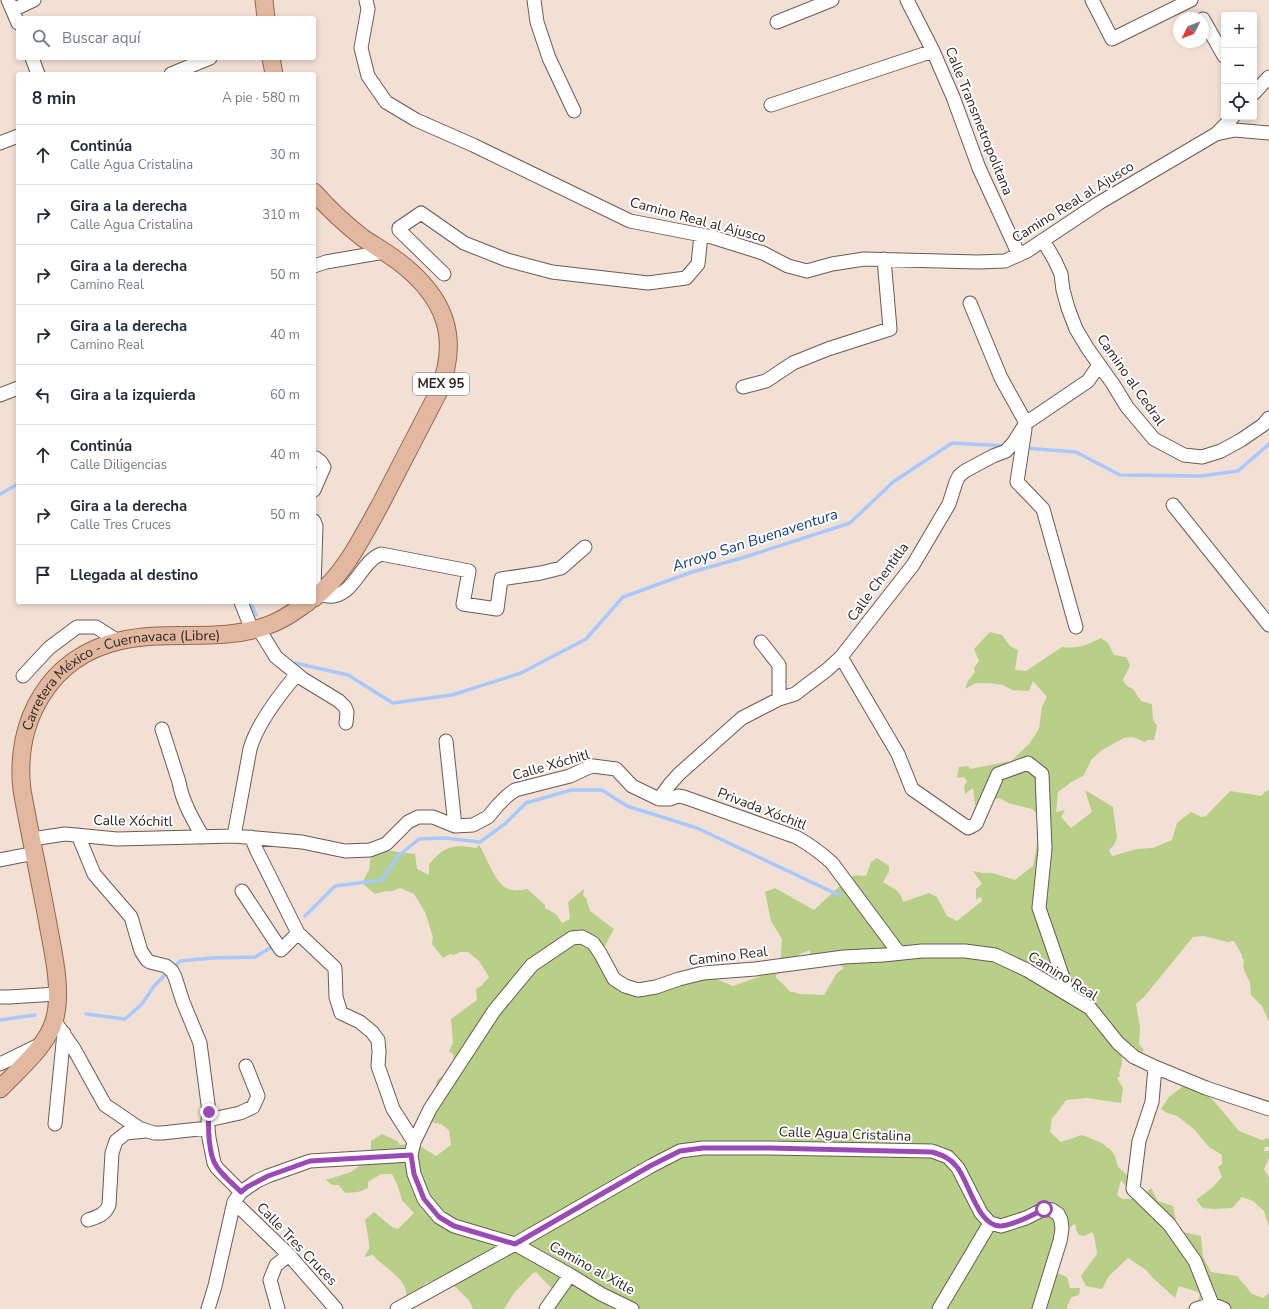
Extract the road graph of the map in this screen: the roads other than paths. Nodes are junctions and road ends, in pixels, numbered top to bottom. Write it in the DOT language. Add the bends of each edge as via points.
graph roads {
  1 [pos="34,0"];
  2 [pos="264,0"];
  3 [pos="366,0"];
  4 [pos="534,0"];
  5 [pos="832,0"];
  6 [pos="907,0"];
  7 [pos="1092,0"];
  8 [pos="1192,0"];
  9 [pos="11,5"];
  10 [pos="1199,12"];
  11 [pos="266,16"];
  12 [pos="16,18"];
  13 [pos="777,22"];
  14 [pos="1209,29"];
  15 [pos="933,51"];
  16 [pos="1221,51"];
  17 [pos="33,60"];
  18 [pos="205,60"];
  19 [pos="272,60"];
  20 [pos="37,72"];
  21 [pos="176,72"];
  22 [pos="274,72"];
  23 [pos="1269,77"];
  24 [pos="1257,90"];
  25 [pos="771,105"];
  26 [pos="574,111"];
  27 [pos="1230,120"];
  28 [pos="1269,133"];
  29 [pos="1216,134"];
  30 [pos="16,137"];
  31 [pos="0,143"];
  32 [pos="316,194"];
  33 [pos="701,235"];
  34 [pos="1043,240"];
  35 [pos="384,252"];
  36 [pos="1019,254"];
  37 [pos="884,259"];
  38 [pos="316,265"];
  39 [pos="444,274"];
  40 [pos="970,303"];
  41 [pos="1099,365"];
  42 [pos="744,387"];
  43 [pos="16,389"];
  44 [pos="0,395"];
  45 [pos="1269,418"];
  46 [pos="1026,423"];
  47 [pos="1016,448"];
  48 [pos="316,458"];
  49 [pos="316,485"];
  50 [pos="1173,505"];
  51 [pos="585,547"];
  52 [pos="316,593"];
  53 [pos="316,595"];
  54 [pos="242,604"];
  55 [pos="303,604"];
  56 [pos="1269,625"];
  57 [pos="1076,627"];
  58 [pos="255,629"];
  59 [pos="118,641"];
  60 [pos="761,642"];
  61 [pos="841,657"];
  62 [pos="297,674"];
  63 [pos="23,676"];
  64 [pos="779,699"];
  65 [pos="346,723"];
  66 [pos="162,729"];
  67 [pos="446,741"];
  68 [pos="659,799"];
  69 [pos="455,826"];
  70 [pos="78,835"];
  71 [pos="234,836"];
  72 [pos="204,837"];
  73 [pos="251,837"];
  74 [pos="33,846"];
  75 [pos="0,860"];
  76 [pos="242,892"];
  77 [pos="298,933"];
  78 [pos="899,953"];
  79 [pos="57,994"];
  80 [pos="1069,995"];
  81 [pos="0,997"];
  82 [pos="59,1027"];
  83 [pos="41,1045"];
  84 [pos="0,1064"];
  85 [pos="246,1066"];
  86 [pos="1155,1067"];
  87 [pos="0,1089"];
  88 [pos="1269,1109"];
  89 [pos="56,1124"];
  90 [pos="208,1124"];
  91 [pos="146,1131"];
  92 [pos="414,1142"];
  93 [pos="411,1155"];
  94 [pos="238,1197"];
  95 [pos="88,1220"];
  96 [pos="990,1223"];
  97 [pos="515,1244"];
  98 [pos="289,1255"];
  99 [pos="570,1275"];
  100 [pos="1212,1304"];
  101 [pos="208,1309"];
  102 [pos="278,1309"];
  103 [pos="336,1309"];
  104 [pos="397,1309"];
  105 [pos="546,1309"];
  106 [pos="632,1309"];
  107 [pos="939,1309"];
  108 [pos="1039,1309"];
  109 [pos="1196,1309"];
  110 [pos="1224,1309"];
  1 -- 9 [label="street"];
  2 -- 11 [label="main road"];
  3 -- 33 [label="street, Camino Real al Ajusco" via="368,9 361,48 368,76 386,102 416,120 630,221"];
  4 -- 26 [label="street" via="536,22"];
  5 -- 13 [label="street"];
  6 -- 15 [label="street, Calle Transmetropolitana"];
  7 -- 8 [label="street" via="1112,39"];
  8 -- 10 [label="street"];
  9 -- 12 [label="street"];
  14 -- 16 [label="street"];
  15 -- 25 [label="street"];
  15 -- 36 [label="street, Calle Transmetropolitana" via="979,168"];
  17 -- 20 [label="street"];
  18 -- 21 [label="street"];
  19 -- 22 [label="main road"];
  23 -- 24 [label="street"];
  27 -- 29 [label="street, Camino Real al Ajusco"];
  28 -- 29 [label="street" via="1235,130"];
  29 -- 34 [label="street, Camino Real al Ajusco" via="1099,203"];
  30 -- 31 [label="street"];
  32 -- 35 [label="main road, Carretera México - Cuernavaca (Libre) / MEX 95" via="343,222"];
  33 -- 37 [label="street, Camino Real al Ajusco" via="763,253 788,266 806,271 864,259"];
  33 -- 39 [label="street" via="698,264 686,278 648,283 552,272 507,260 464,243 421,213 399,230"];
  34 -- 36 [label="street, Camino Real al Ajusco"];
  34 -- 41 [label="street, Camino al Cedral" via="1061,274 1066,302 1076,329"];
  35 -- 38 [label="street"];
  35 -- 52 [label="main road, Carretera México - Cuernavaca (Libre) / MEX 95" via="421,282 439,306 447,333 448,363 438,393 358,546 346,564"];
  36 -- 37 [label="street, Camino Real al Ajusco" via="1005,261"];
  37 -- 42 [label="street" via="890,329 793,363 766,381"];
  40 -- 46 [label="street" via="1001,378"];
  41 -- 45 [label="street, Camino al Cedral" via="1127,407 1154,439 1184,455 1202,457 1221,451 1263,425"];
  41 -- 46 [label="street" via="1088,381"];
  43 -- 44 [label="street"];
  46 -- 47 [label="street"];
  47 -- 57 [label="street" via="1017,482 1043,509"];
  47 -- 61 [label="street, Calle Chentitla" via="993,456 959,476 949,504 913,565"];
  48 -- 49 [label="street" via="324,467"];
  50 -- 56 [label="street"];
  51 -- 53 [label="street" via="561,568 501,579 497,609 463,604 469,571 381,554 374,557 343,592 333,596"];
  54 -- 58 [label="street"];
  55 -- 58 [label="main road, Carretera México - Cuernavaca (Libre) / MEX 95" via="288,616"];
  58 -- 59 [label="main road, Carretera México - Cuernavaca (Libre) / MEX 95" via="233,634 159,636"];
  58 -- 62 [label="street" via="276,657"];
  59 -- 63 [label="street" via="96,627 77,627 49,648"];
  59 -- 74 [label="main road, Carretera México - Cuernavaca (Libre) / MEX 95" via="96,649 67,666 40,697 34,709 24,738 20,775"];
  60 -- 64 [label="street" via="779,665"];
  61 -- 64 [label="street, Calle Chentitla" via="795,694"];
  61 -- 80 [label="street" via="898,754 912,789 968,828 976,824 998,774 1028,764 1042,774 1045,849 1039,908"];
  62 -- 65 [label="street" via="339,701 347,712"];
  62 -- 71 [label="street" via="252,740"];
  64 -- 68 [label="street, Calle Chentitla" via="742,718 679,774"];
  66 -- 72 [label="street" via="183,797"];
  67 -- 69 [label="street"];
  68 -- 69 [label="street, Calle Xóchitl" via="632,786 616,769 593,766 570,776 515,790 488,817 473,825"];
  68 -- 78 [label="street, Privada Xóchitl" via="684,797 796,837 808,844 832,863"];
  69 -- 73 [label="street, Calle Xóchitl" via="433,817 418,817 408,822 386,844 370,850 345,850 302,842"];
  70 -- 72 [label="street, Calle Xóchitl" via="117,839"];
  70 -- 74 [label="street, Calle Xóchitl" via="65,834"];
  70 -- 90 [label="street, Calle Tres Cruces" via="94,874 132,920 140,951 150,962 169,968 178,984 200,1043 209,1112"];
  71 -- 72 [label="street, Calle Xóchitl"];
  71 -- 73 [label="street, Calle Xóchitl"];
  73 -- 77 [label="street"];
  74 -- 75 [label="street, Calle Xóchitl"];
  74 -- 79 [label="main road, Carretera México - Cuernavaca (Libre) / MEX 95" via="55,967"];
  76 -- 77 [label="street" via="281,950"];
  77 -- 92 [label="street" via="335,968 336,997 341,1013 360,1022 378,1040 378,1066 393,1109"];
  78 -- 80 [label="street, Camino Real" via="965,951 995,956 1026,970"];
  78 -- 92 [label="street, Camino Real" via="703,973 638,990 614,979 593,943 582,937 572,938 532,965 494,1011 430,1109"];
  79 -- 81 [label="street"];
  79 -- 82 [label="main road, Carretera México - Cuernavaca (Libre) / MEX 95"];
  80 -- 86 [label="street, Camino Real" via="1090,1008 1118,1043 1134,1057"];
  82 -- 83 [label="main road, Carretera México - Cuernavaca (Libre) / MEX 95" via="49,1032"];
  82 -- 89 [label="street"];
  82 -- 91 [label="street" via="104,1105"];
  83 -- 84 [label="street"];
  83 -- 87 [label="main road, Carretera México - Cuernavaca (Libre) / MEX 95"];
  85 -- 90 [label="street" via="258,1096 253,1107"];
  86 -- 88 [label="street, Camino Real" via="1206,1088"];
  86 -- 100 [label="street" via="1152,1102 1139,1141 1133,1189 1169,1224 1195,1261"];
  90 -- 91 [label="street" via="162,1134"];
  90 -- 94 [label="street, Calle Tres Cruces" via="214,1163"];
  91 -- 95 [label="street" via="126,1133 116,1141 112,1153 109,1205 103,1214"];
  92 -- 93 [label="street, Camino Real"];
  93 -- 94 [label="street" via="310,1161 268,1176 247,1187"];
  93 -- 97 [label="street, Camino Real" via="414,1174 424,1199 439,1217 454,1226"];
  94 -- 98 [label="street, Calle Tres Cruces"];
  94 -- 101 [label="street"];
  96 -- 97 [label="street, Calle Agua Cristalina" via="981,1213 958,1168 948,1157 932,1152 703,1148 680,1151 650,1166"];
  96 -- 107 [label="street"];
  96 -- 108 [label="street" via="1001,1226 1044,1209 1058,1214 1062,1229 1060,1241"];
  97 -- 99 [label="street, Camino al Xitle"];
  97 -- 104 [label="street, Calle Agua Cristalina"];
  98 -- 102 [label="street" via="276,1266 270,1280"];
  98 -- 103 [label="street, Calle Tres Cruces"];
  99 -- 105 [label="street"];
  99 -- 106 [label="street, Camino al Xitle"];
  100 -- 109 [label="street"];
  100 -- 110 [label="street"];
}
